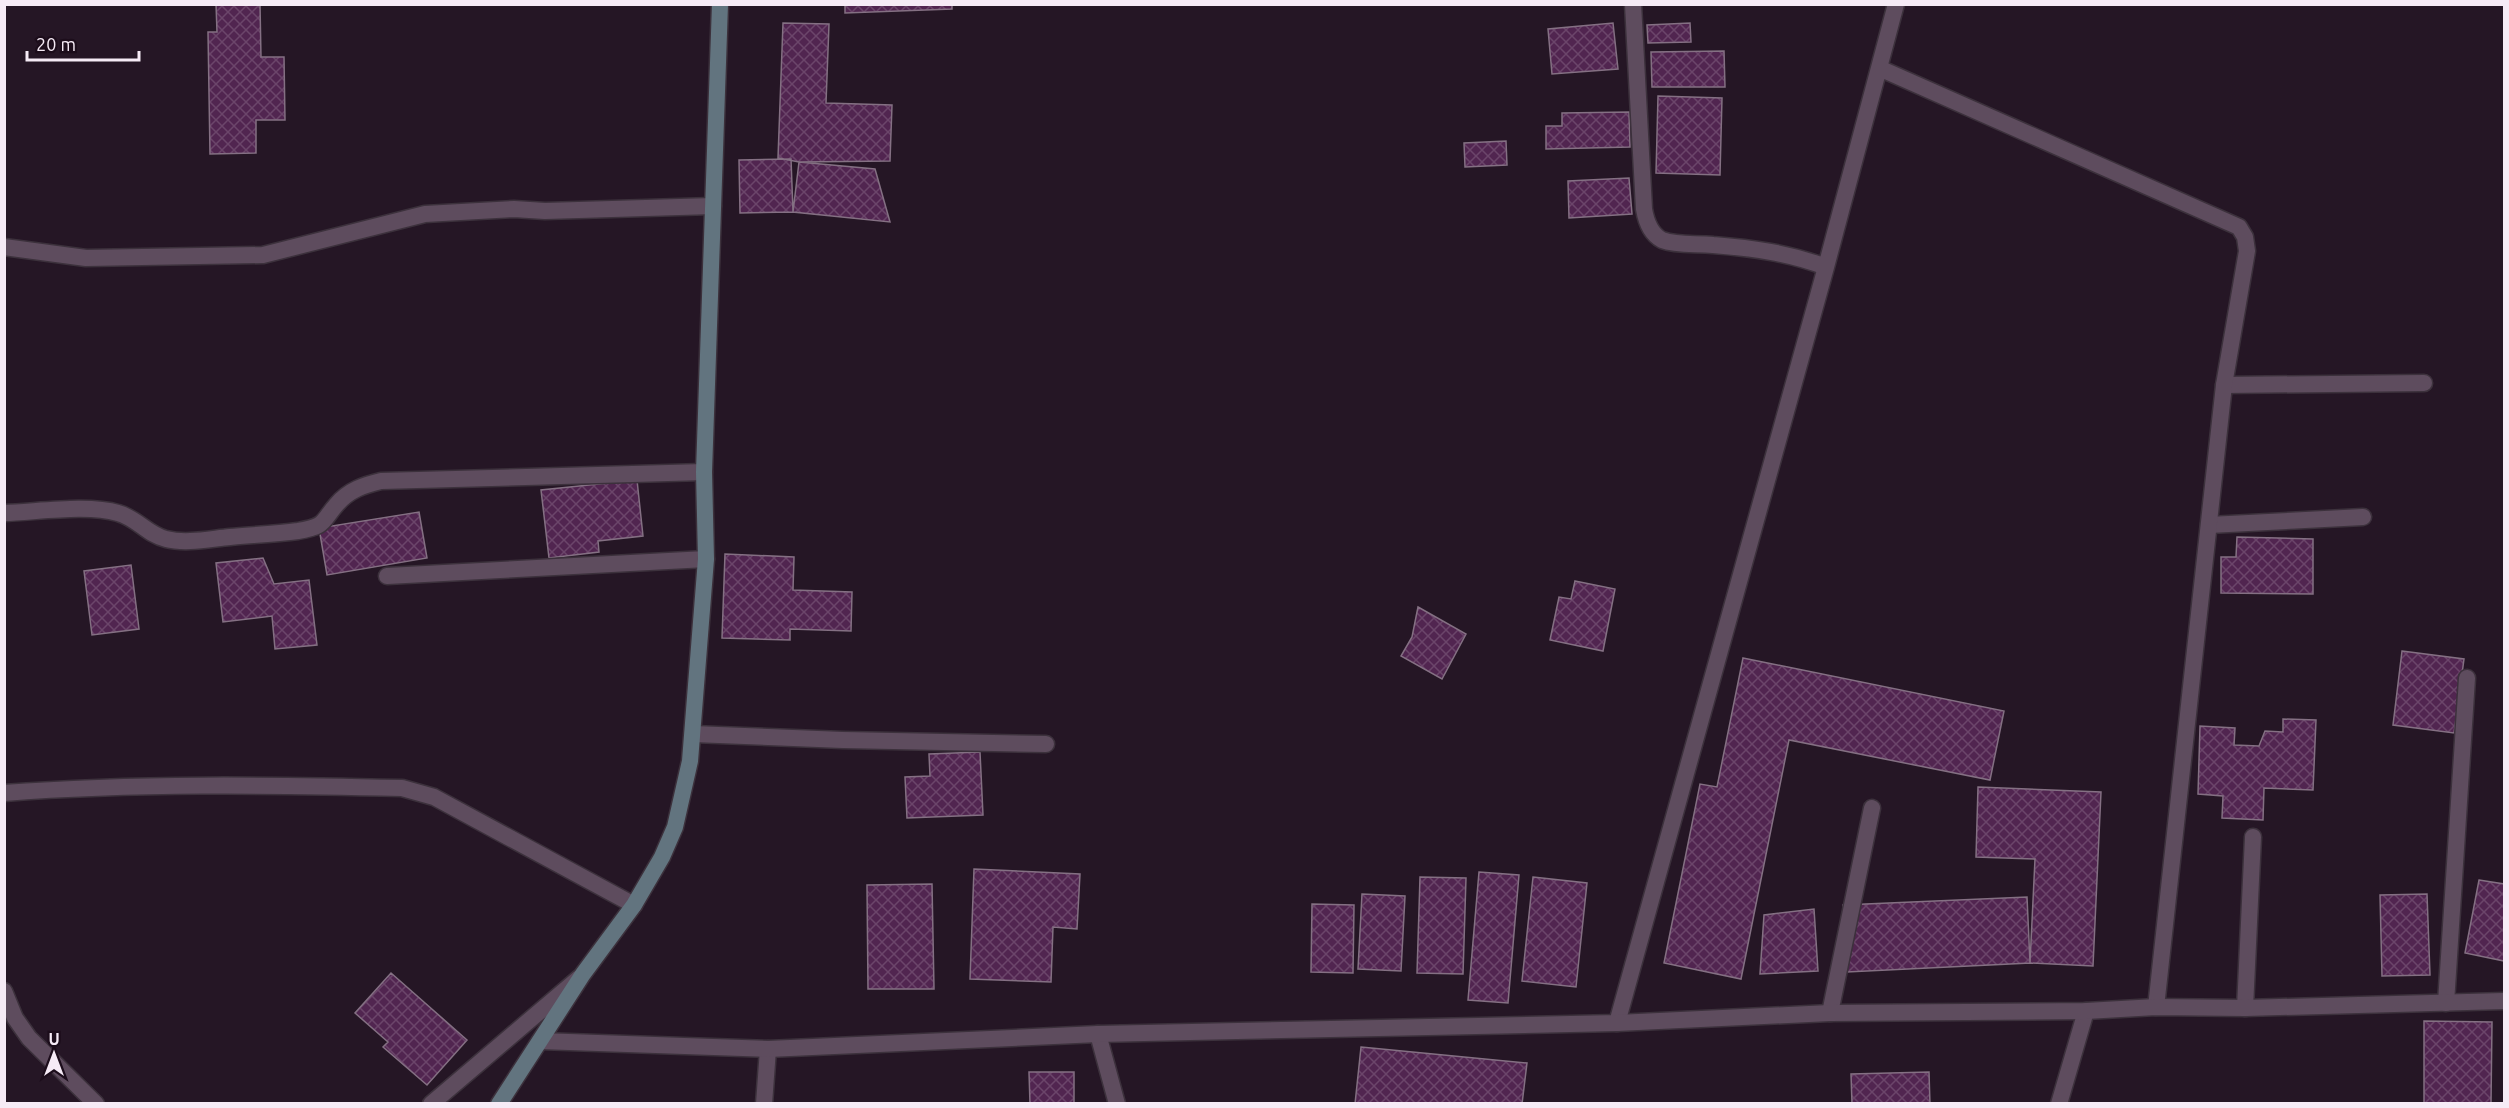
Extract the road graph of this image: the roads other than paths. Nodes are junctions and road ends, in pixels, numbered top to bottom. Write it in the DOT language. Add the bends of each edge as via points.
graph roads {
  1 [pos="720,4"];
  2 [pos="1633,4"];
  3 [pos="1896,4"];
  4 [pos="1880,68"];
  5 [pos="713,206"];
  6 [pos="4,247"];
  7 [pos="1826,267"];
  8 [pos="2424,383"];
  9 [pos="2224,385"];
  10 [pos="704,472"];
  11 [pos="4,513"];
  12 [pos="2363,517"];
  13 [pos="2209,525"];
  14 [pos="706,559"];
  15 [pos="387,576"];
  16 [pos="2467,678"];
  17 [pos="693,734"];
  18 [pos="1046,744"];
  19 [pos="4,793"];
  20 [pos="1872,808"];
  21 [pos="2253,837"];
  22 [pos="634,905"];
  23 [pos="583,974"];
  24 [pos="4,991"];
  25 [pos="2505,1001"];
  26 [pos="2446,1003"];
  27 [pos="2156,1007"];
  28 [pos="2246,1008"];
  29 [pos="2086,1011"];
  30 [pos="1830,1013"];
  31 [pos="1617,1023"];
  32 [pos="1098,1034"];
  33 [pos="540,1041"];
  34 [pos="768,1049"];
  35 [pos="96,1104"];
  36 [pos="431,1104"];
  37 [pos="500,1104"];
  38 [pos="764,1104"];
  39 [pos="1117,1104"];
  40 [pos="2059,1104"];
  1 -- 5 [label="main road"];
  2 -- 7 [label="street" via="1644,209 1654,235 1678,243 1764,250"];
  3 -- 4 [label="street"];
  4 -- 7 [label="street"];
  4 -- 9 [label="street" via="2239,227 2246,237 2247,251"];
  5 -- 6 [label="street" via="425,214 263,255 86,258"];
  5 -- 10 [label="main road"];
  7 -- 31 [label="street"];
  8 -- 9 [label="street"];
  9 -- 13 [label="street"];
  10 -- 11 [label="street" via="381,481 358,487 316,527 189,540 166,539 119,513 98,509"];
  10 -- 14 [label="main road"];
  12 -- 13 [label="street"];
  13 -- 27 [label="street"];
  14 -- 15 [label="street"];
  14 -- 17 [label="main road"];
  16 -- 26 [label="street"];
  17 -- 18 [label="street"];
  17 -- 22 [label="main road" via="675,827"];
  19 -- 22 [label="street" via="56,789 402,788 434,797"];
  20 -- 30 [label="street"];
  21 -- 28 [label="street"];
  22 -- 23 [label="main road"];
  23 -- 33 [label="main road"];
  23 -- 36 [label="street"];
  24 -- 35 [label="street" via="29,1038"];
  25 -- 26 [label="street"];
  26 -- 28 [label="street"];
  27 -- 28 [label="street"];
  27 -- 29 [label="street"];
  29 -- 30 [label="street"];
  29 -- 40 [label="street"];
  30 -- 31 [label="street"];
  31 -- 32 [label="street"];
  32 -- 34 [label="street"];
  32 -- 39 [label="street"];
  33 -- 34 [label="street"];
  33 -- 37 [label="main road"];
  34 -- 38 [label="street"];
}
